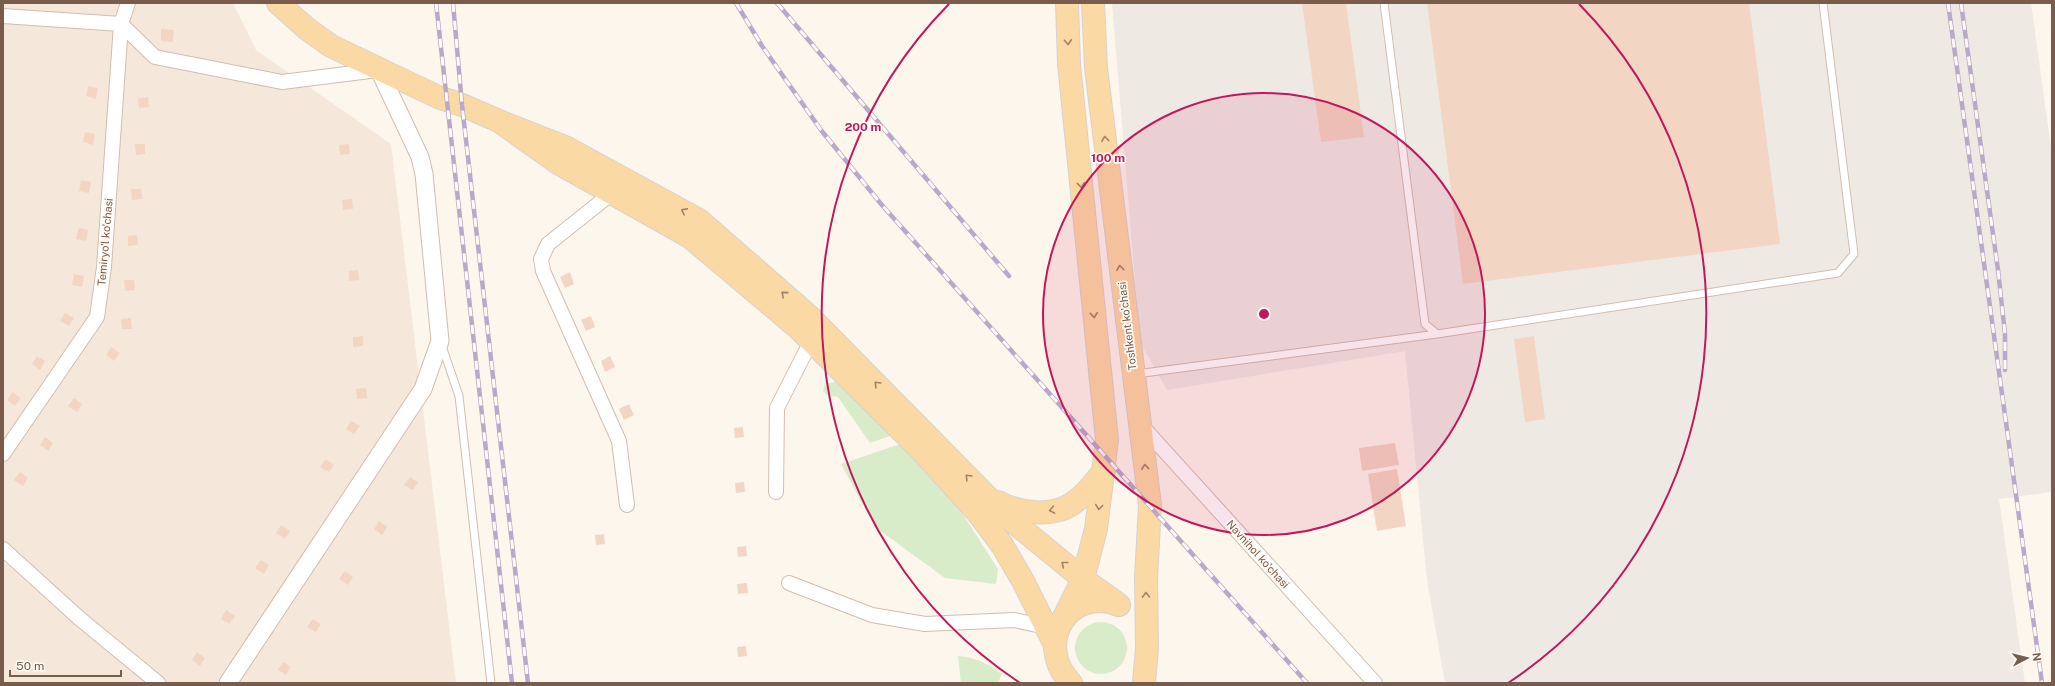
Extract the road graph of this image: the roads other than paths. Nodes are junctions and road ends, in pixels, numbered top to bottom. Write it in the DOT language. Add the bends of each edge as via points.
graph roads {
  1 [pos="128,3"];
  2 [pos="278,3"];
  3 [pos="1066,3"];
  4 [pos="1093,3"];
  5 [pos="1384,3"];
  6 [pos="1823,3"];
  7 [pos="3,16"];
  8 [pos="121,24"];
  9 [pos="379,70"];
  10 [pos="499,121"];
  11 [pos="612,194"];
  12 [pos="1437,334"];
  13 [pos="818,336"];
  14 [pos="440,341"];
  15 [pos="1133,374"];
  16 [pos="1141,425"];
  17 [pos="3,454"];
  18 [pos="1104,471"];
  19 [pos="776,492"];
  20 [pos="984,494"];
  21 [pos="627,505"];
  22 [pos="3,549"];
  23 [pos="1083,579"];
  24 [pos="789,583"];
  25 [pos="1118,604"];
  26 [pos="1054,631"];
  27 [pos="1147,648"];
  28 [pos="1067,680"];
  29 [pos="158,683"];
  30 [pos="228,683"];
  31 [pos="491,683"];
  32 [pos="1130,683"];
  33 [pos="1144,683"];
  34 [pos="1376,683"];
  1 -- 8 [label="street, Temiryo'l ko'chasi"];
  2 -- 9 [label="main road" via="331,46"];
  3 -- 18 [label="main road, one-way" via="1069,64 1107,440"];
  15 -- 4 [label="main road, Toshkent ko'chasi, one-way" via="1096,68"];
  5 -- 12 [label="lane" via="1425,324"];
  6 -- 12 [label="lane" via="1854,254 1838,273"];
  7 -- 8 [label="street"];
  8 -- 9 [label="street" via="155,57 282,82"];
  8 -- 17 [label="street, Temiryo'l ko'chasi" via="104,267 97,317"];
  9 -- 10 [label="main road"];
  9 -- 14 [label="street" via="420,157 424,174"];
  10 -- 11 [label="main road" via="558,163"];
  13 -- 10 [label="main road, one-way" via="699,220 566,148"];
  11 -- 13 [label="main road" via="690,237"];
  11 -- 21 [label="street" via="548,244 541,259 542,271 619,441"];
  12 -- 15 [label="lane"];
  13 -- 19 [label="street" via="777,408"];
  20 -- 13 [label="main road, one-way"];
  13 -- 26 [label="main road" via="978,513 1002,545"];
  14 -- 30 [label="street" via="424,389"];
  14 -- 31 [label="lane" via="459,396"];
  15 -- 16 [label="main road, Toshkent ko'chasi"];
  27 -- 16 [label="main road, Toshkent ko'chasi, one-way" via="1146,578 1150,505"];
  16 -- 34 [label="street, Navnihol ko'chasi"];
  18 -- 20 [label="main road, one-way" via="1076,501 1054,510 1025,512 1007,507"];
  18 -- 23 [label="main road, one-way" via="1096,528"];
  23 -- 20 [label="main road, one-way" via="1005,515"];
  22 -- 29 [label="street" via="79,618"];
  23 -- 25 [label="main road"];
  23 -- 26 [label="main road"];
  24 -- 26 [label="street" via="872,615 910,622 925,624 1014,620"];
  25 -- 26 [label="main road" via="1105,601 1080,606 1069,613"];
  25 -- 27 [label="main road" via="1142,627"];
  26 -- 28 [label="main road" via="1057,665"];
  27 -- 32 [label="main road" via="1144,662"];
  27 -- 33 [label="main road"];
}
